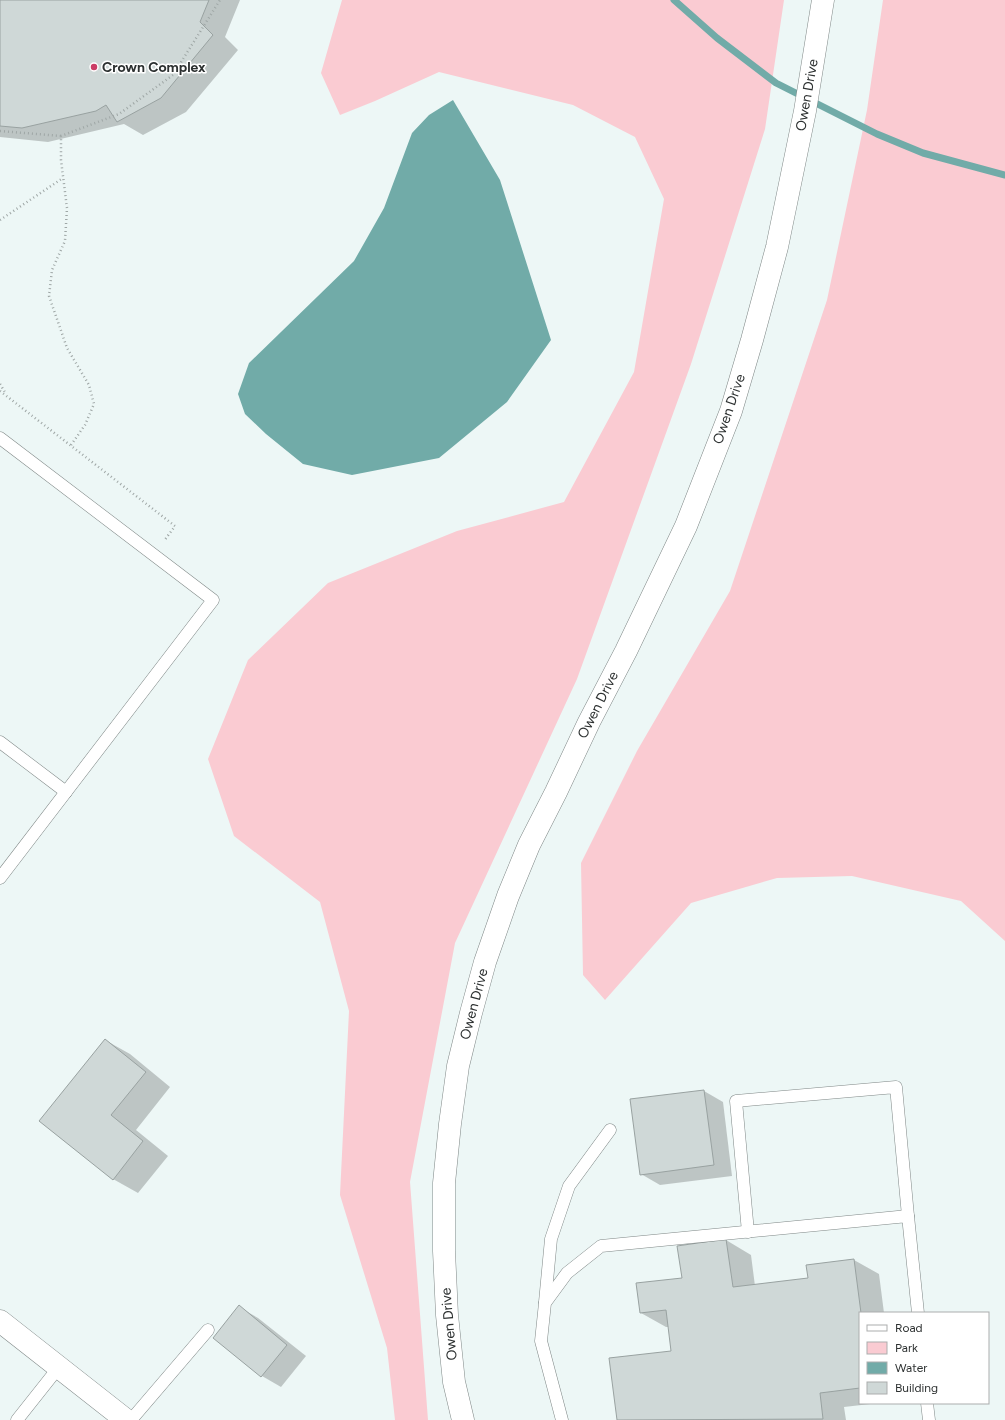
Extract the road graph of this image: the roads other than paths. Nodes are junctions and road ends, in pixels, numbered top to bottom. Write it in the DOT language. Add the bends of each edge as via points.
graph roads {
  1 [pos="823,0"];
  2 [pos="0,438"];
  3 [pos="0,742"];
  4 [pos="66,792"];
  5 [pos="0,878"];
  6 [pos="610,1130"];
  7 [pos="908,1216"];
  8 [pos="748,1232"];
  9 [pos="545,1303"];
  10 [pos="918,1312"];
  11 [pos="0,1321"];
  12 [pos="208,1330"];
  13 [pos="59,1367"];
  14 [pos="927,1404"];
  15 [pos="18,1420"];
  16 [pos="126,1420"];
  17 [pos="131,1420"];
  18 [pos="463,1420"];
  19 [pos="562,1420"];
  20 [pos="929,1420"];
  1 -- 18 [label="main road, Owen Drive" via="805,111 777,247 731,411 686,526 529,845 485,962 471,1013 458,1066 444,1183 447,1315 454,1382"];
  2 -- 4 [label="lane" via="213,600"];
  3 -- 4 [label="lane"];
  4 -- 5 [label="lane"];
  6 -- 9 [label="lane" via="569,1186 551,1239"];
  7 -- 8 [label="lane"];
  7 -- 8 [label="lane" via="896,1086 736,1101"];
  7 -- 10 [label="lane"];
  8 -- 9 [label="lane" via="602,1246 567,1273"];
  9 -- 19 [label="lane" via="541,1341"];
  11 -- 13 [label="main road"];
  12 -- 17 [label="lane"];
  13 -- 15 [label="lane"];
  13 -- 16 [label="main road"];
  14 -- 20 [label="lane"];
}
